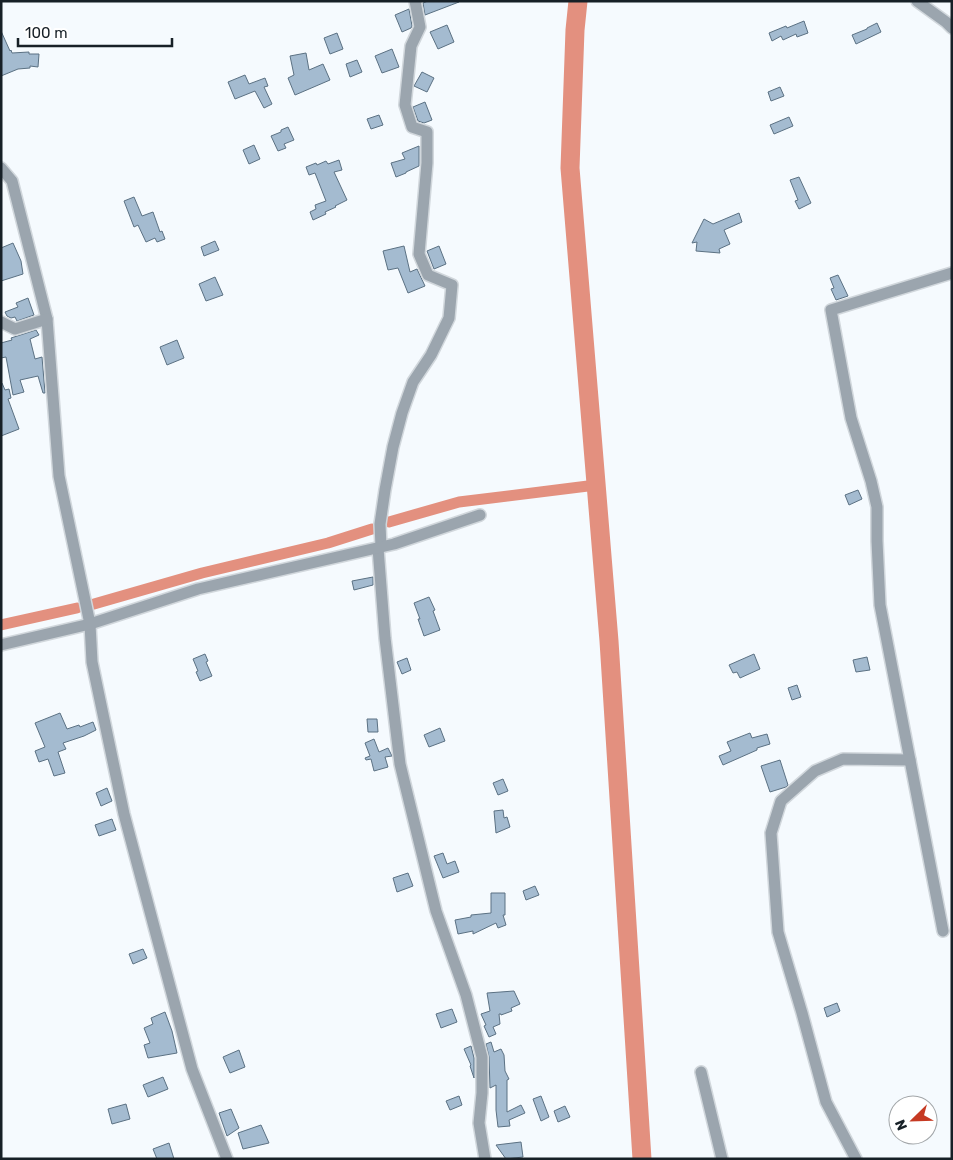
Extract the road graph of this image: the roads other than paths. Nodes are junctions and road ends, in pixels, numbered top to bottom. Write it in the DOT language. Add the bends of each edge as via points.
graph roads {
  1 [pos="415,1"];
  2 [pos="918,1"];
  3 [pos="952,28"];
  4 [pos="1,168"];
  5 [pos="952,273"];
  6 [pos="47,319"];
  7 [pos="1,322"];
  8 [pos="480,514"];
  9 [pos="380,548"];
  10 [pos="90,624"];
  11 [pos="1,645"];
  12 [pos="910,760"];
  13 [pos="943,931"];
  14 [pos="701,1072"];
  15 [pos="227,1159"];
  16 [pos="484,1159"];
  17 [pos="722,1159"];
  18 [pos="856,1159"];
  1 -- 9 [label="street" via="420,27 412,46 405,105 412,127 427,132 419,254 428,275 452,285 449,318 413,382 400,421 381,516"];
  2 -- 3 [label="street"];
  4 -- 6 [label="street" via="12,181"];
  5 -- 12 [label="street" via="831,310 851,418 877,507 880,605"];
  6 -- 7 [label="street" via="14,329"];
  6 -- 10 [label="street" via="59,476"];
  8 -- 9 [label="street"];
  9 -- 10 [label="street" via="198,589"];
  9 -- 16 [label="street" via="385,638 400,764 436,911 466,995 482,1058 479,1123"];
  10 -- 11 [label="street"];
  10 -- 15 [label="street" via="92,662 124,814 192,1069"];
  12 -- 13 [label="street"];
  12 -- 18 [label="street" via="842,759 815,771 780,802 771,833 778,932 826,1102"];
  14 -- 17 [label="street"];
}
